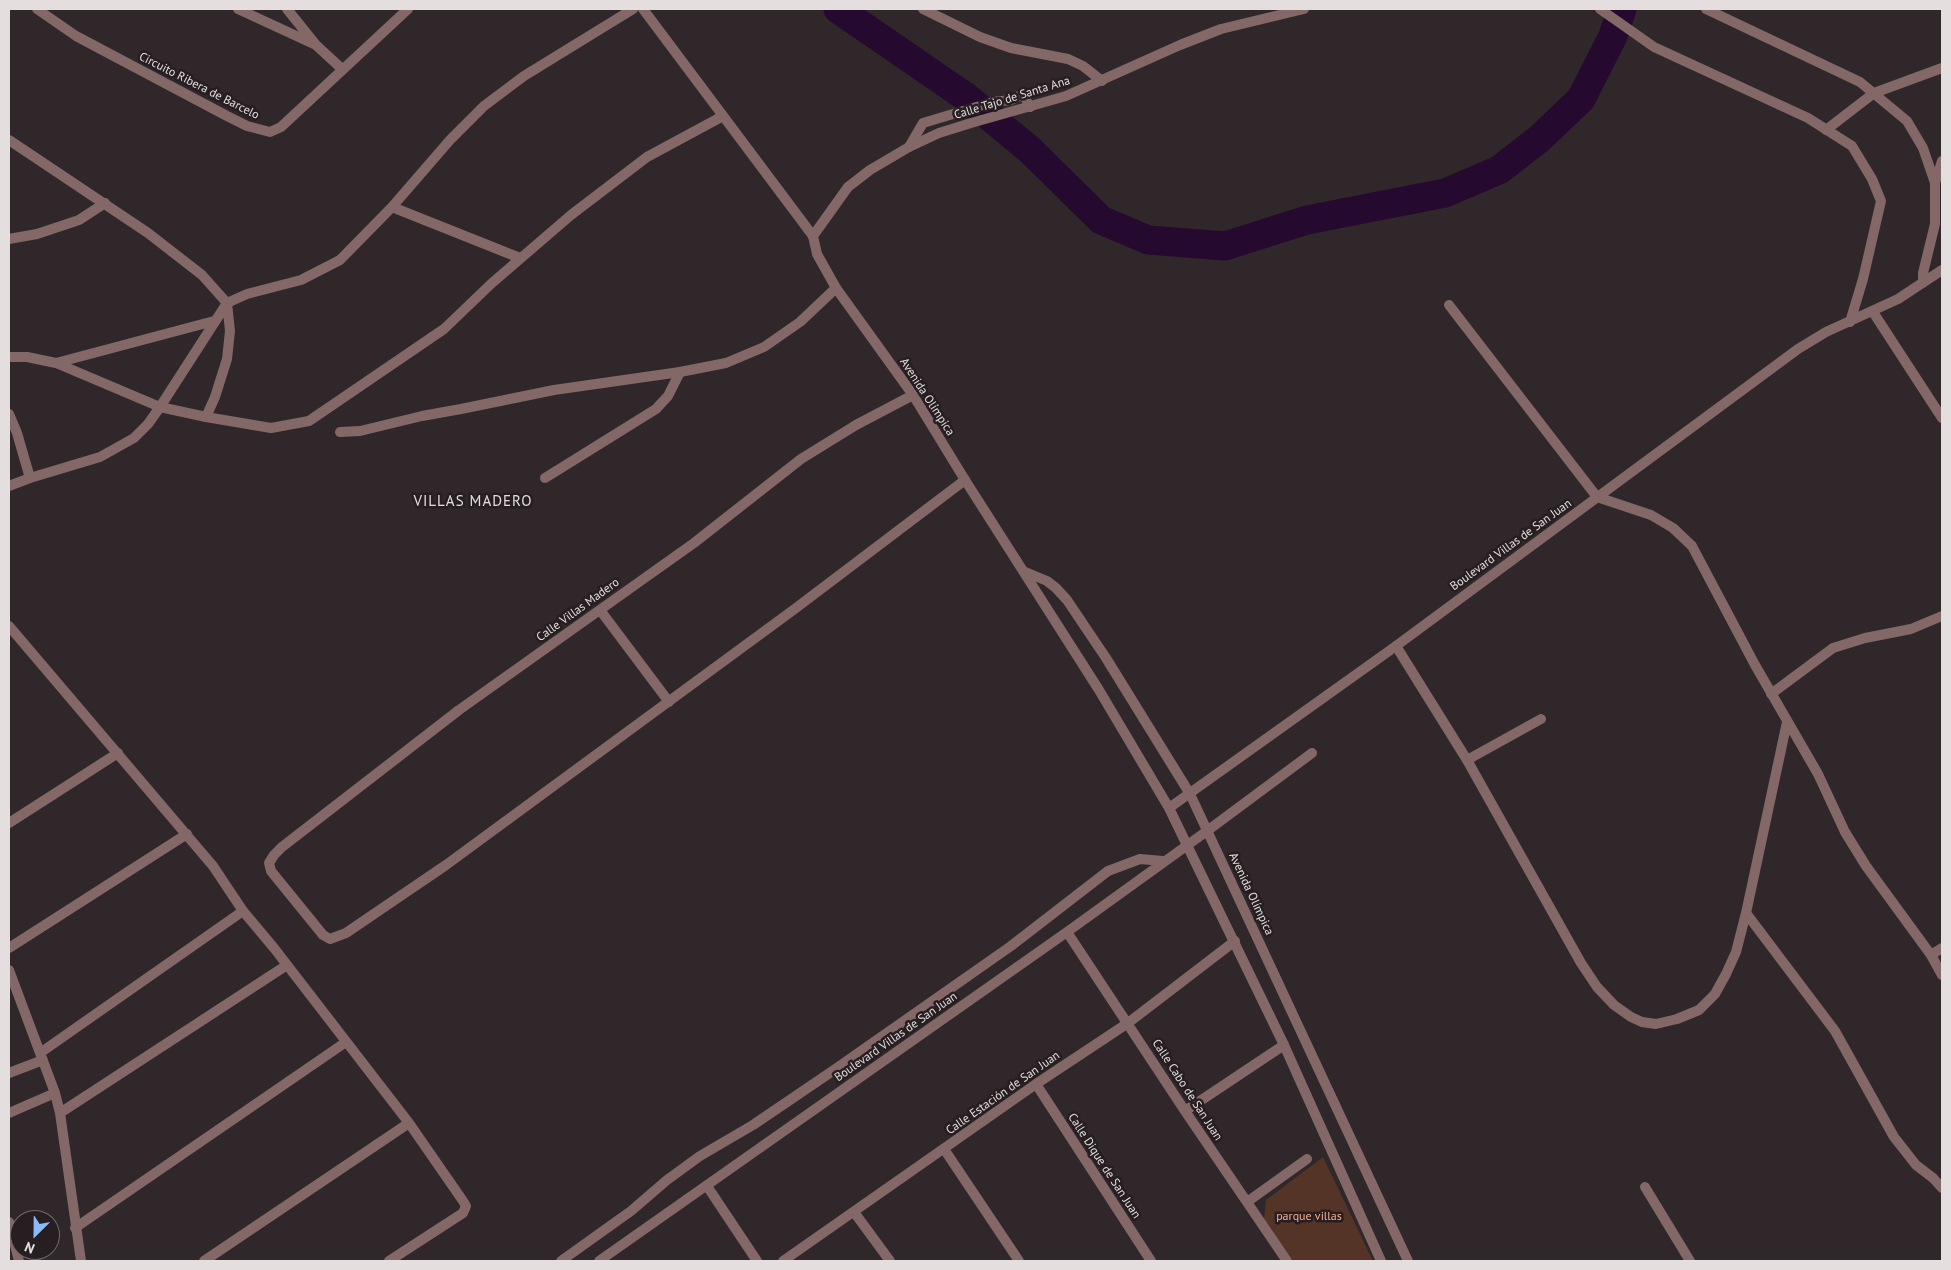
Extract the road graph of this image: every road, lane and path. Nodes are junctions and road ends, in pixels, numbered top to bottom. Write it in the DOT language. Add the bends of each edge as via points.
graph roads {
  1 [pos="37,9"];
  2 [pos="238,9"];
  3 [pos="287,9"];
  4 [pos="408,9"];
  5 [pos="633,9"];
  6 [pos="643,9"];
  7 [pos="922,9"];
  8 [pos="1304,9"];
  9 [pos="1600,9"];
  10 [pos="1706,9"];
  11 [pos="316,45"];
  12 [pos="342,68"];
  13 [pos="1942,68"];
  14 [pos="1102,81"];
  15 [pos="1874,93"];
  16 [pos="1030,107"];
  17 [pos="722,116"];
  18 [pos="1826,130"];
  19 [pos="9,140"];
  20 [pos="909,147"];
  21 [pos="1942,161"];
  22 [pos="1935,183"];
  23 [pos="105,203"];
  24 [pos="392,207"];
  25 [pos="813,236"];
  26 [pos="9,239"];
  27 [pos="520,258"];
  28 [pos="1942,270"];
  29 [pos="1923,283"];
  30 [pos="836,288"];
  31 [pos="227,303"];
  32 [pos="1449,305"];
  33 [pos="1874,312"];
  34 [pos="214,321"];
  35 [pos="1850,322"];
  36 [pos="9,357"];
  37 [pos="56,363"];
  38 [pos="680,372"];
  39 [pos="913,394"];
  40 [pos="160,407"];
  41 [pos="9,414"];
  42 [pos="206,417"];
  43 [pos="1942,418"];
  44 [pos="340,432"];
  45 [pos="30,478"];
  46 [pos="545,478"];
  47 [pos="965,480"];
  48 [pos="9,486"];
  49 [pos="1597,497"];
  50 [pos="1024,571"];
  51 [pos="600,610"];
  52 [pos="1942,616"];
  53 [pos="9,626"];
  54 [pos="1396,646"];
  55 [pos="1771,694"];
  56 [pos="669,702"];
  57 [pos="1541,719"];
  58 [pos="1787,722"];
  59 [pos="118,753"];
  60 [pos="1312,753"];
  61 [pos="1467,760"];
  62 [pos="1190,794"];
  63 [pos="1169,808"];
  64 [pos="9,823"];
  65 [pos="1207,831"];
  66 [pos="187,834"];
  67 [pos="1188,845"];
  68 [pos="1163,861"];
  69 [pos="243,911"];
  70 [pos="1746,913"];
  71 [pos="1067,932"];
  72 [pos="1235,941"];
  73 [pos="9,948"];
  74 [pos="1942,948"];
  75 [pos="1931,955"];
  76 [pos="287,965"];
  77 [pos="9,970"];
  78 [pos="1942,975"];
  79 [pos="1128,1023"];
  80 [pos="346,1042"];
  81 [pos="1284,1045"];
  82 [pos="42,1056"];
  83 [pos="9,1073"];
  84 [pos="1036,1084"];
  85 [pos="56,1093"];
  86 [pos="1184,1111"];
  87 [pos="9,1113"];
  88 [pos="60,1113"];
  89 [pos="409,1123"];
  90 [pos="944,1149"];
  91 [pos="1307,1159"];
  92 [pos="707,1186"];
  93 [pos="1645,1187"];
  94 [pos="1942,1188"];
  95 [pos="1247,1202"];
  96 [pos="854,1212"];
  97 [pos="9,1222"];
  98 [pos="75,1228"];
  99 [pos="19,1261"];
  100 [pos="81,1261"];
  101 [pos="204,1261"];
  102 [pos="389,1261"];
  103 [pos="561,1261"];
  104 [pos="599,1261"];
  105 [pos="757,1261"];
  106 [pos="783,1261"];
  107 [pos="890,1261"];
  108 [pos="1019,1261"];
  109 [pos="1151,1261"];
  110 [pos="1287,1261"];
  111 [pos="1381,1261"];
  112 [pos="1408,1261"];
  113 [pos="1690,1261"];
  1 -- 12 [label="street, Circuito Ribera de Barcelo" via="76,36 259,130 270,132 280,127"];
  2 -- 11 [label="street"];
  3 -- 11 [label="street"];
  4 -- 12 [label="street, Circuito Ribera de Barcelo"];
  5 -- 24 [label="street" via="524,76 484,106"];
  6 -- 17 [label="street"];
  7 -- 14 [label="street" via="1011,48 1068,59"];
  8 -- 14 [label="street, Calle Tajo de Santa Ana" via="1221,30"];
  9 -- 18 [label="street" via="1654,47 1808,118"];
  10 -- 15 [label="street" via="1860,82"];
  11 -- 12 [label="street"];
  13 -- 15 [label="street"];
  14 -- 16 [label="street, Calle Tajo de Santa Ana"];
  15 -- 18 [label="street"];
  15 -- 22 [label="street" via="1908,121 1923,148"];
  16 -- 20 [label="street, Calle Tajo de Santa Ana" via="947,131"];
  16 -- 20 [label="street" via="1023,94 923,123"];
  17 -- 25 [label="street"];
  17 -- 27 [label="street" via="647,157 571,214"];
  18 -- 35 [label="street" via="1852,146 1881,201"];
  19 -- 23 [label="street"];
  20 -- 25 [label="street, Calle Tajo de Santa Ana" via="848,187"];
  21 -- 22 [label="street"];
  22 -- 29 [label="street" via="1935,224"];
  23 -- 26 [label="street" via="79,220 37,234"];
  23 -- 31 [label="street" via="202,275"];
  24 -- 27 [label="street"];
  24 -- 31 [label="street" via="340,260 301,280 247,294"];
  25 -- 30 [label="street, Avenida Olímpica" via="817,254"];
  27 -- 42 [label="street" via="444,329 309,421 271,428"];
  28 -- 29 [label="street, Boulevard Villas de San Juan"];
  29 -- 33 [label="street, Boulevard Villas de San Juan"];
  30 -- 38 [label="street" via="800,322 764,347 726,363"];
  30 -- 39 [label="street, Avenida Olímpica"];
  31 -- 34 [label="street"];
  31 -- 42 [label="street" via="230,331 227,359"];
  32 -- 49 [label="street"];
  33 -- 35 [label="street, Boulevard Villas de San Juan"];
  33 -- 43 [label="street"];
  34 -- 37 [label="street"];
  34 -- 40 [label="street"];
  35 -- 49 [label="street, Boulevard Villas de San Juan" via="1798,349"];
  36 -- 37 [label="street"];
  37 -- 40 [label="street"];
  38 -- 44 [label="street" via="554,390 360,431"];
  38 -- 46 [label="street" via="668,396 656,409"];
  39 -- 47 [label="street, Avenida Olímpica"];
  39 -- 51 [label="street, Calle Villas Madero" via="801,459 694,543"];
  40 -- 42 [label="street"];
  40 -- 45 [label="street" via="134,438 100,457"];
  41 -- 45 [label="street"];
  45 -- 48 [label="street"];
  47 -- 50 [label="street, Avenida Olímpica"];
  47 -- 56 [label="street"];
  49 -- 54 [label="street, Boulevard Villas de San Juan"];
  49 -- 55 [label="street" via="1651,515 1674,528 1692,546"];
  50 -- 62 [label="street, Avenida Olímpica" via="1056,588 1072,607"];
  50 -- 63 [label="street, Avenida Olímpica"];
  51 -- 56 [label="street"];
  51 -- 56 [label="street, Calle Villas Madero" via="459,710 282,847 270,863 271,871 315,927 330,939 337,938 446,865"];
  52 -- 55 [label="street" via="1911,629 1833,648"];
  53 -- 59 [label="street"];
  54 -- 61 [label="street"];
  54 -- 62 [label="street, Boulevard Villas de San Juan"];
  55 -- 58 [label="street"];
  57 -- 61 [label="street"];
  58 -- 70 [label="street"];
  58 -- 75 [label="street" via="1866,866"];
  59 -- 64 [label="street"];
  59 -- 66 [label="street"];
  60 -- 65 [label="street, Boulevard Villas de San Juan"];
  61 -- 70 [label="street" via="1581,963 1597,987 1631,1017 1656,1024 1699,1010 1715,994 1726,974 1736,952"];
  62 -- 63 [label="street, Boulevard Villas de San Juan"];
  62 -- 65 [label="street, Avenida Olímpica"];
  63 -- 67 [label="street, Avenida Olímpica"];
  65 -- 67 [label="street, Boulevard Villas de San Juan"];
  65 -- 112 [label="street, Avenida Olímpica"];
  66 -- 69 [label="street" via="214,866"];
  66 -- 73 [label="street"];
  67 -- 68 [label="street, Boulevard Villas de San Juan"];
  67 -- 72 [label="street, Avenida Olímpica"];
  68 -- 71 [label="street, Boulevard Villas de San Juan"];
  68 -- 103 [label="street" via="1140,859 1108,871 1011,946 845,1062 753,1125 700,1156 632,1211"];
  69 -- 76 [label="street"];
  69 -- 82 [label="street"];
  70 -- 94 [label="street" via="1835,1031 1900,1144 1916,1165"];
  71 -- 79 [label="street, Calle Cabo de San Juan"];
  71 -- 92 [label="street, Boulevard Villas de San Juan"];
  72 -- 79 [label="street, Calle Estación de San Juan"];
  72 -- 81 [label="street, Avenida Olímpica"];
  74 -- 75 [label="street"];
  75 -- 78 [label="street"];
  76 -- 80 [label="street"];
  76 -- 88 [label="street"];
  77 -- 82 [label="street"];
  79 -- 84 [label="street, Calle Estación de San Juan"];
  79 -- 86 [label="street, Calle Cabo de San Juan"];
  80 -- 89 [label="street"];
  80 -- 98 [label="street"];
  81 -- 86 [label="street"];
  81 -- 111 [label="street, Avenida Olímpica"];
  82 -- 83 [label="street"];
  82 -- 85 [label="street"];
  84 -- 90 [label="street, Calle Estación de San Juan"];
  84 -- 109 [label="street, Calle Dique de San Juan"];
  85 -- 87 [label="street"];
  85 -- 88 [label="street"];
  86 -- 95 [label="street, Calle Cabo de San Juan"];
  88 -- 98 [label="street"];
  89 -- 101 [label="street"];
  89 -- 102 [label="street" via="466,1206 463,1213"];
  90 -- 96 [label="street, Calle Estación de San Juan"];
  90 -- 108 [label="street"];
  91 -- 95 [label="street"];
  92 -- 104 [label="street, Boulevard Villas de San Juan"];
  92 -- 105 [label="street"];
  93 -- 113 [label="street"];
  95 -- 110 [label="street, Calle Cabo de San Juan"];
  96 -- 106 [label="street, Calle Estación de San Juan"];
  96 -- 107 [label="street"];
  97 -- 99 [label="street"];
  98 -- 100 [label="street"];
}
